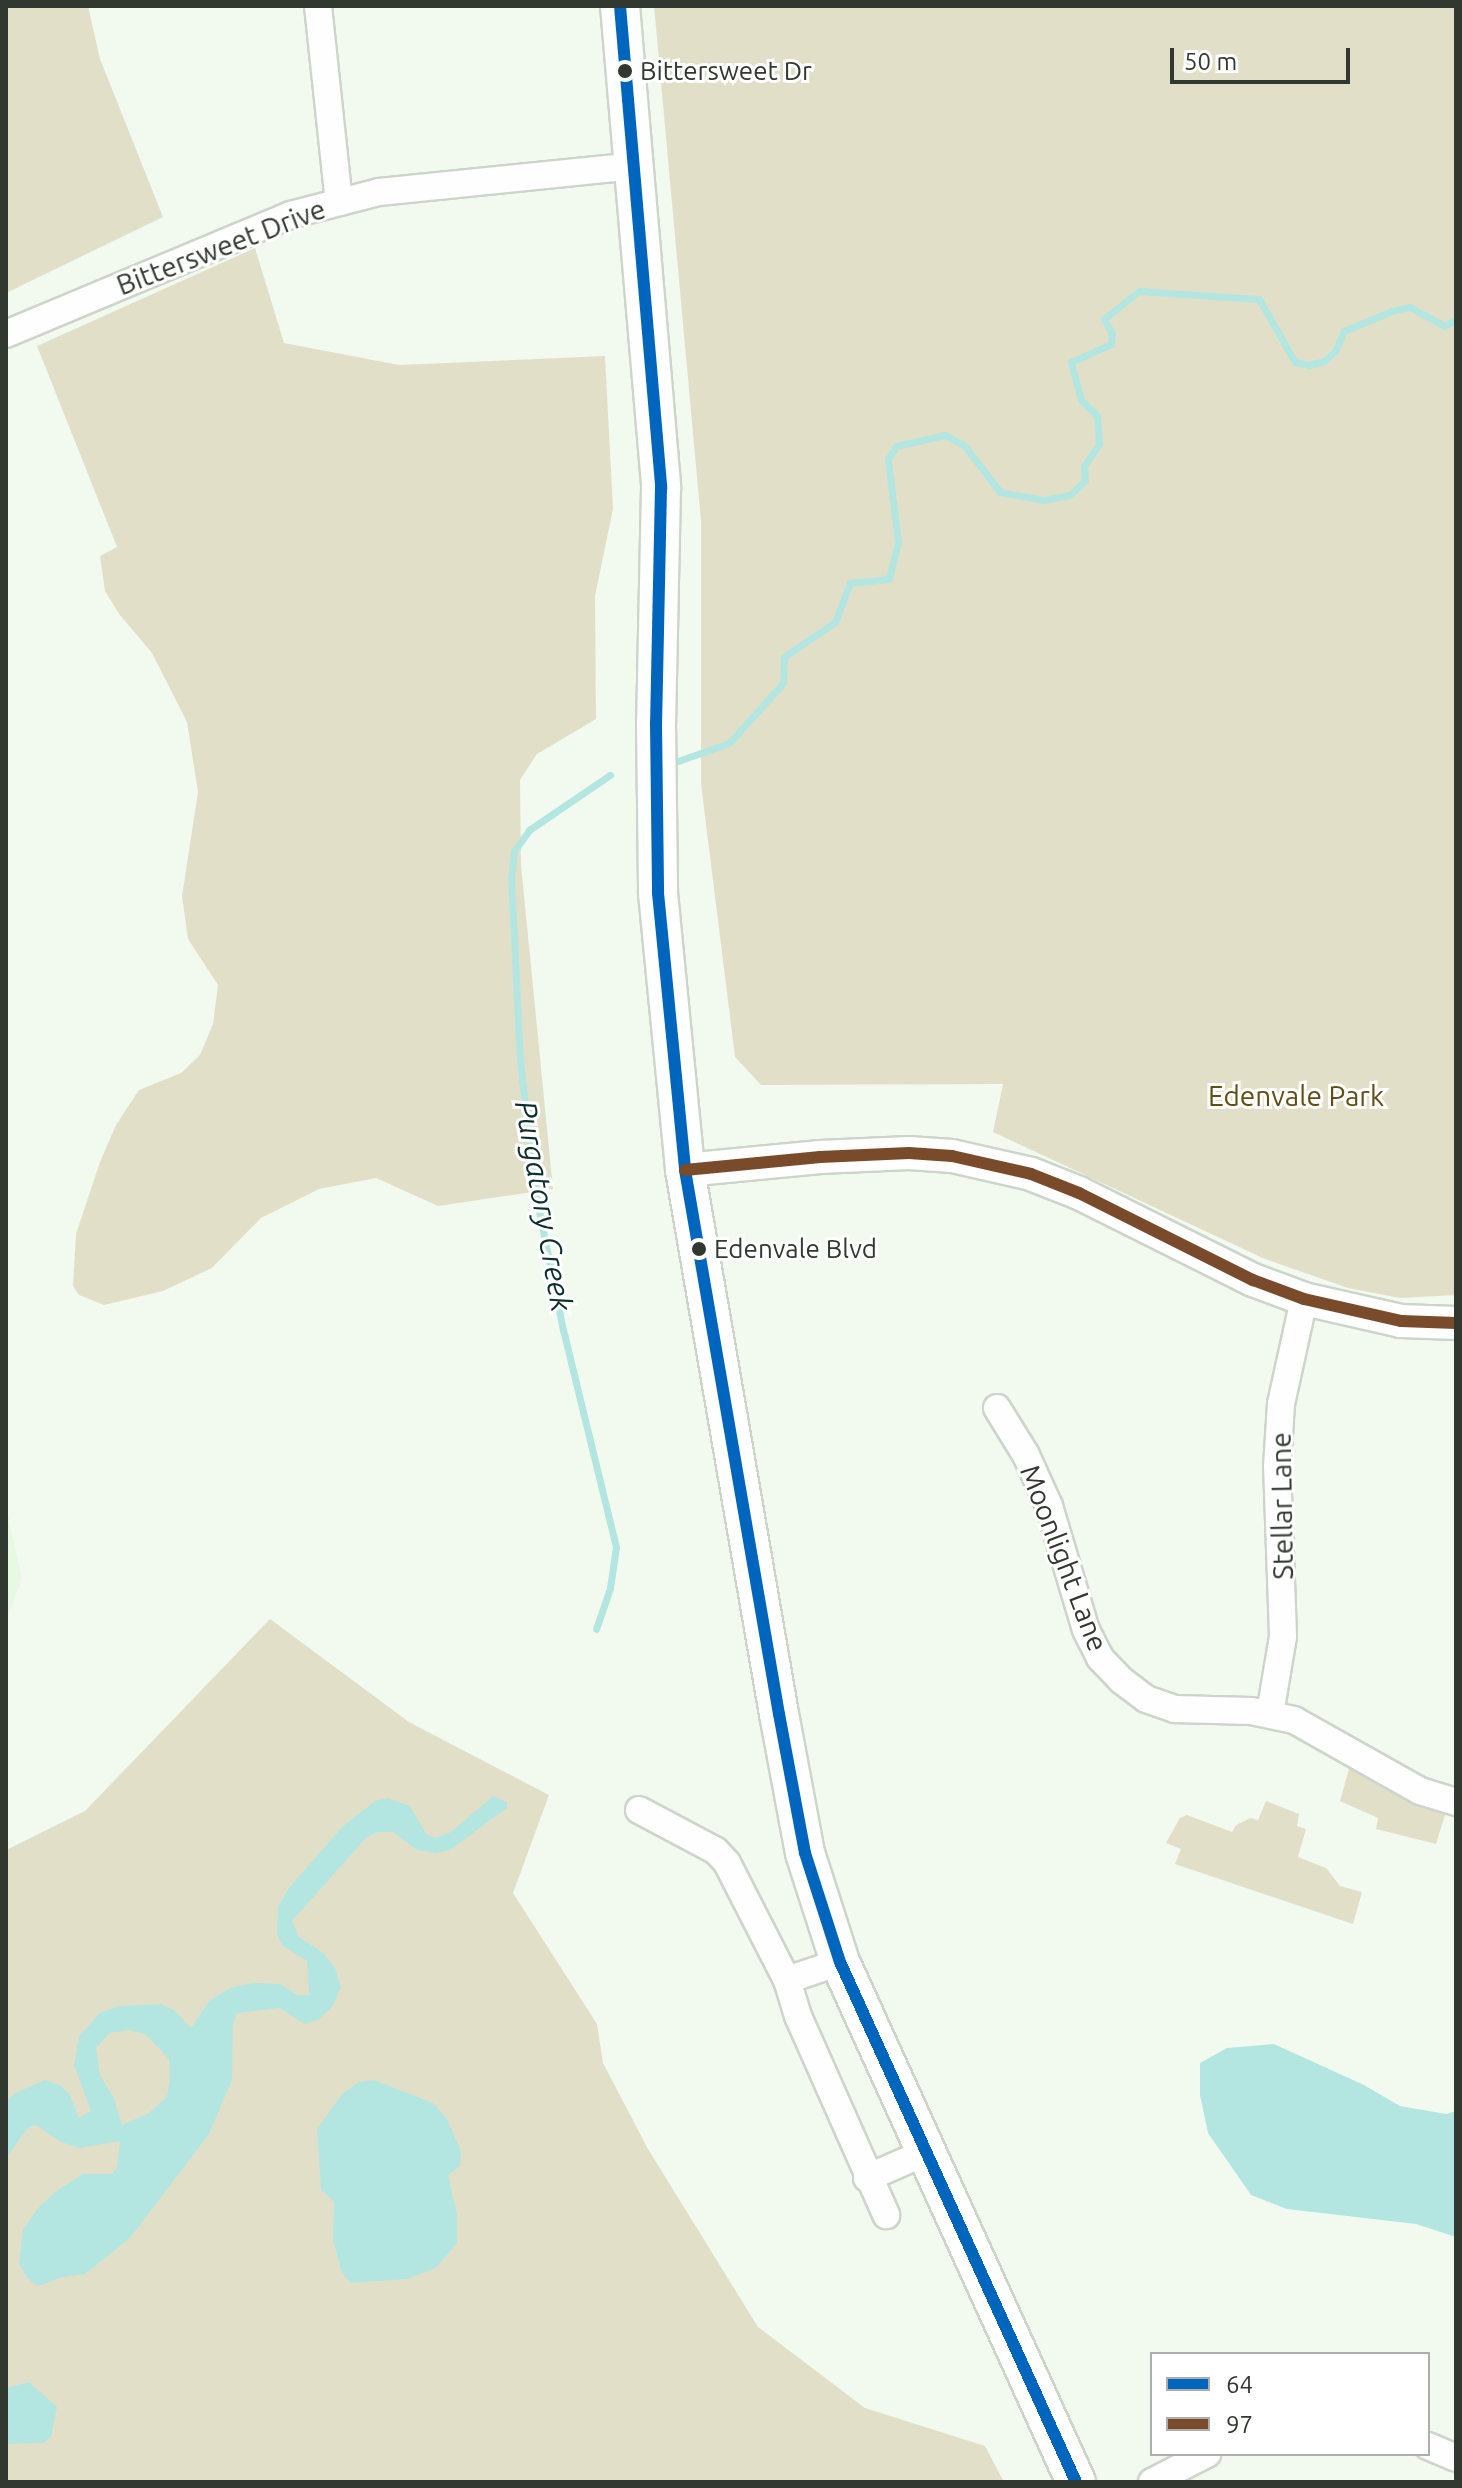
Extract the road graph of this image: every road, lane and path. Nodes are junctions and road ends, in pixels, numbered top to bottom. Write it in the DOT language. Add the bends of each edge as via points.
graph roads {
  1 [pos="318,6"];
  2 [pos="620,6"];
  3 [pos="634,166"];
  4 [pos="339,202"];
  5 [pos="6,334"];
  6 [pos="685,1170"];
  7 [pos="1304,1299"];
  8 [pos="1456,1323"];
  9 [pos="997,1408"];
  10 [pos="1270,1714"];
  11 [pos="1456,1802"];
  12 [pos="639,1810"];
  13 [pos="840,1962"];
  14 [pos="787,1980"];
  15 [pos="924,2153"];
  16 [pos="867,2178"];
  17 [pos="886,2215"];
  18 [pos="1430,2447"];
  19 [pos="1203,2456"];
  20 [pos="1456,2458"];
  21 [pos="1076,2482"];
  22 [pos="1152,2482"];
  1 -- 4 [label="street"];
  2 -- 3 [label="main road"];
  3 -- 4 [label="street, Bittersweet Drive" via="470,180"];
  3 -- 6 [label="main road" via="661,488 658,893"];
  4 -- 5 [label="street, Bittersweet Drive" via="205,248"];
  6 -- 7 [label="street" via="820,1157 952,1156 1031,1174 1079,1193 1253,1280"];
  6 -- 13 [label="main road" via="805,1853"];
  7 -- 8 [label="street" via="1401,1321"];
  7 -- 10 [label="street, Stellar Lane" via="1281,1404 1277,1467 1283,1636"];
  9 -- 10 [label="street, Moonlight Lane" via="1049,1506 1086,1630 1100,1658 1146,1699 1175,1709"];
  10 -- 11 [label="street, Moonlight Lane" via="1334,1740 1420,1791"];
  12 -- 14 [label="street" via="716,1851 727,1863"];
  13 -- 14 [label="street"];
  13 -- 15 [label="main road"];
  14 -- 16 [label="street"];
  15 -- 16 [label="street"];
  15 -- 21 [label="main road"];
  16 -- 17 [label="street"];
  18 -- 20 [label="street"];
  19 -- 22 [label="street"];
}
